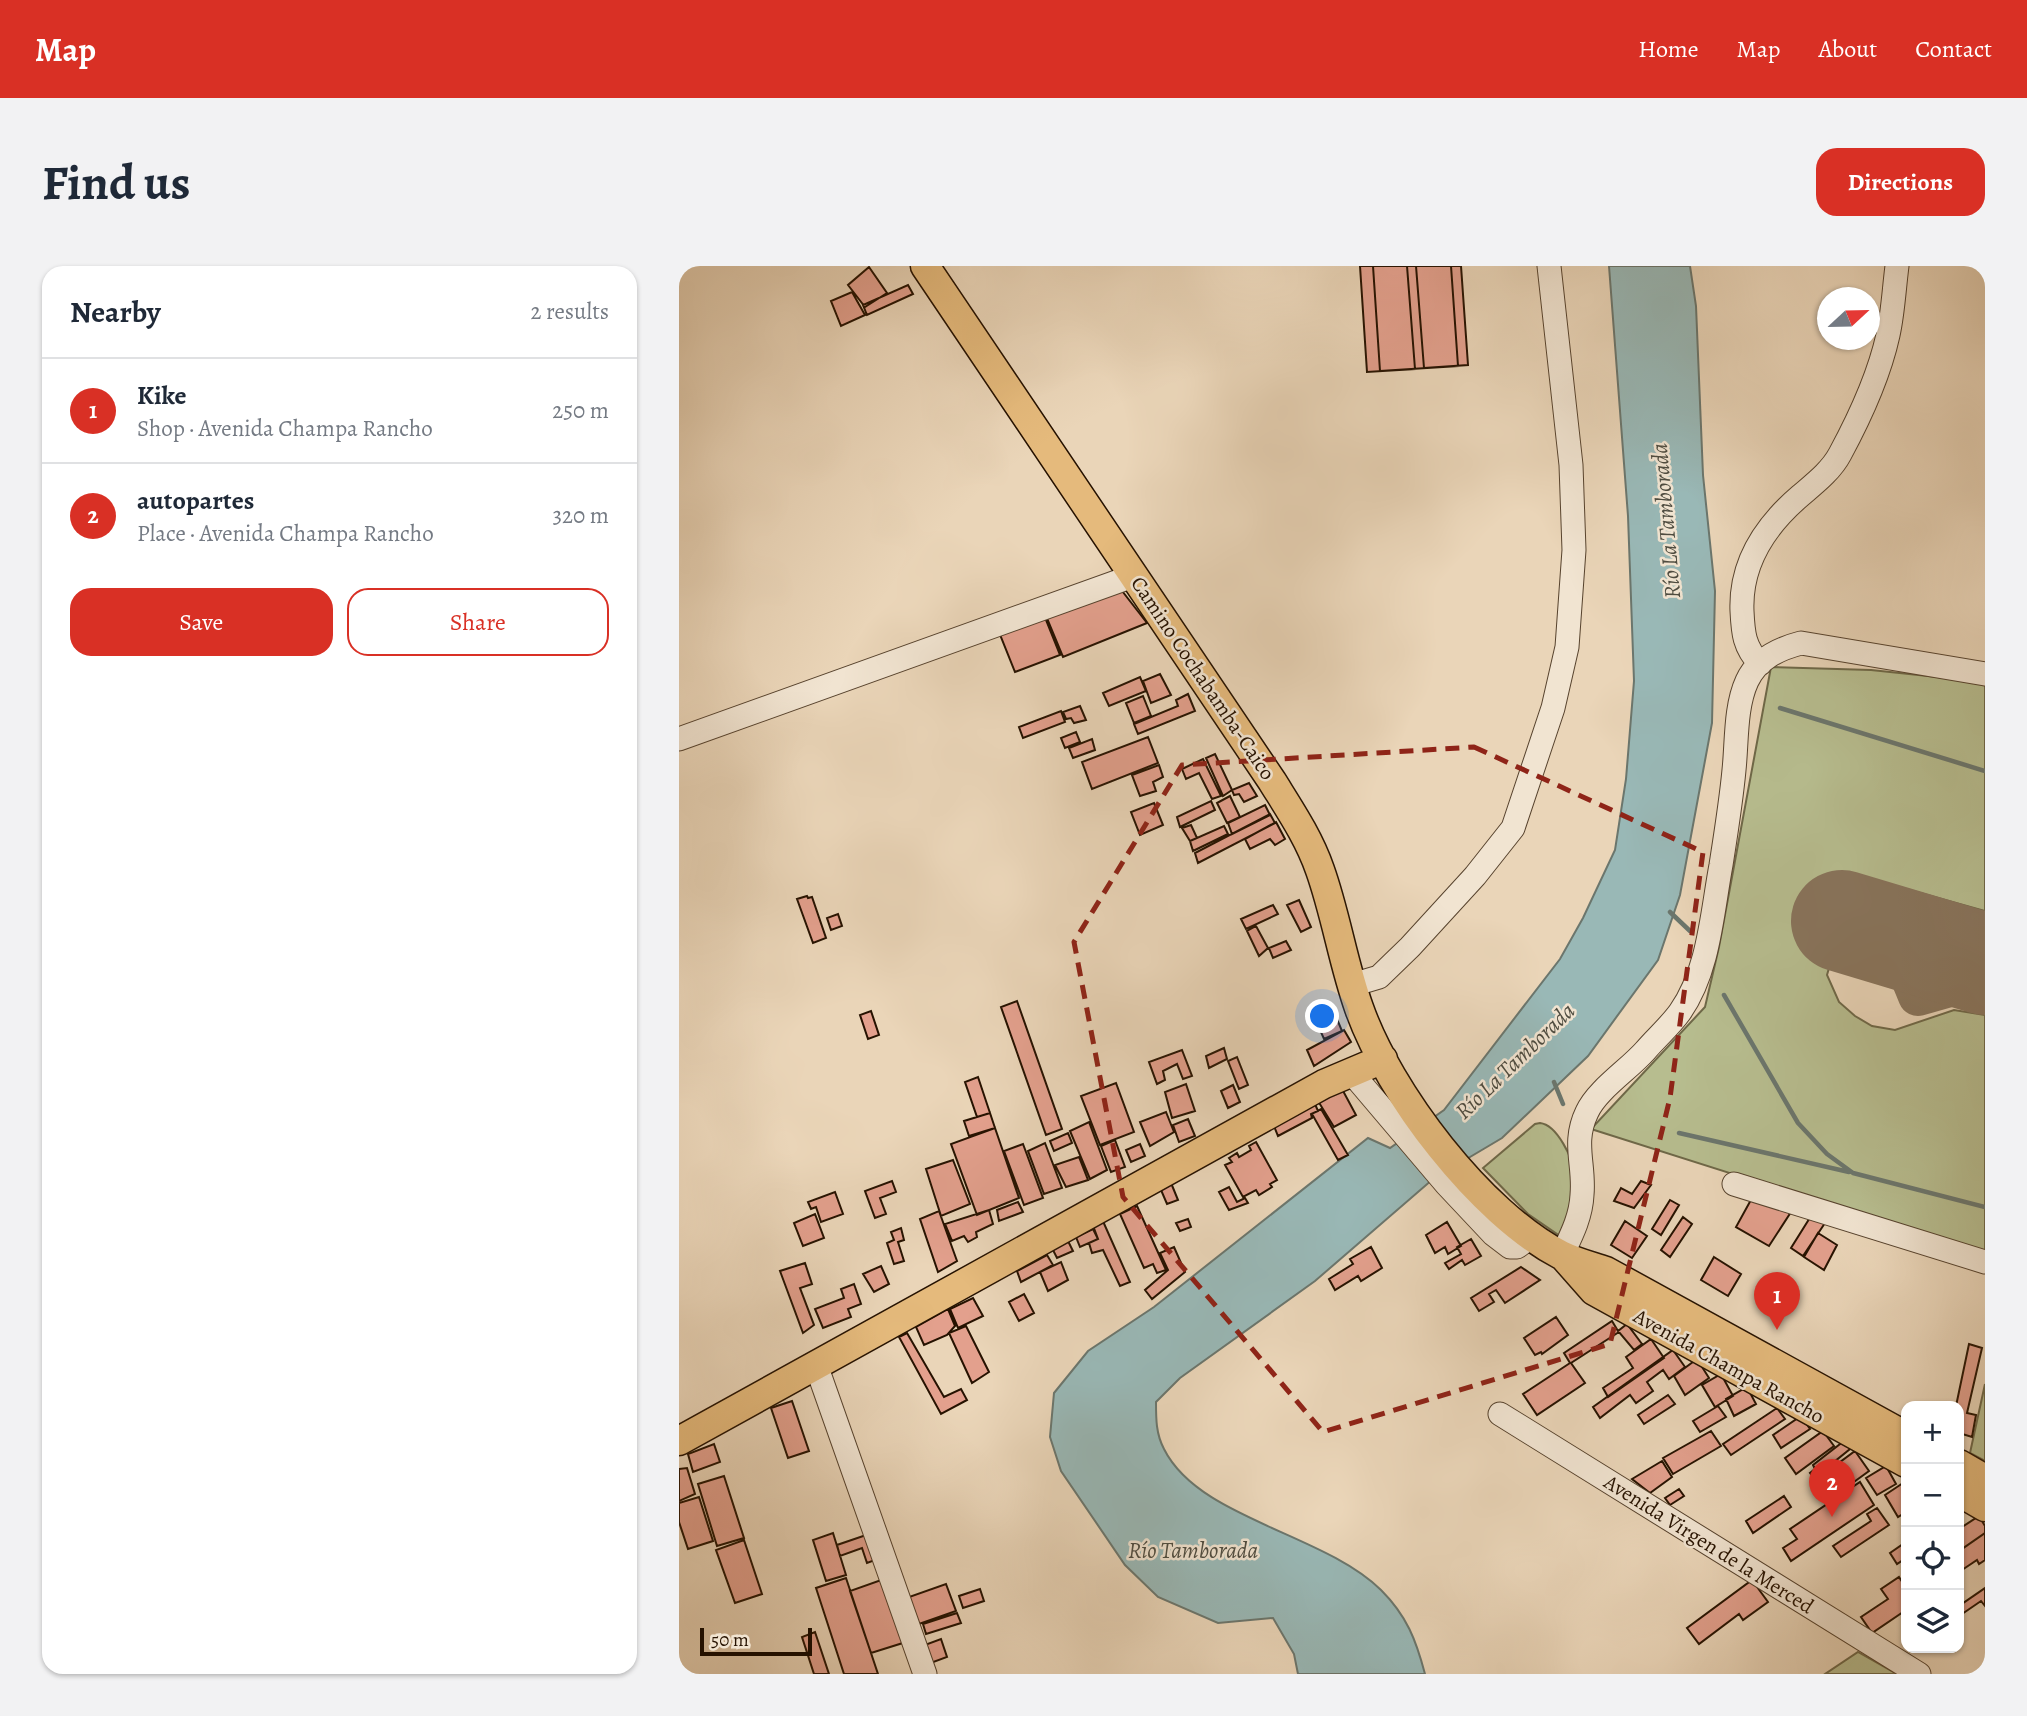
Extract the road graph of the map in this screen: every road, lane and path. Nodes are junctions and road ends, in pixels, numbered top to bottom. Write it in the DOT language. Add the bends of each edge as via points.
graph roads {
  1 [pos="925,266"];
  2 [pos="1549,266"];
  3 [pos="1897,266"];
  4 [pos="1133,576"];
  5 [pos="1760,664"];
  6 [pos="1985,674"];
  7 [pos="679,739"];
  8 [pos="1352,985"];
  9 [pos="1383,1059"];
  10 [pos="1351,1072"];
  11 [pos="1411,1124"];
  12 [pos="1452,1176"];
  13 [pos="1734,1184"];
  14 [pos="1562,1255"];
  15 [pos="1985,1262"];
  16 [pos="816,1365"];
  17 [pos="1784,1383"];
  18 [pos="1500,1414"];
  19 [pos="1901,1434"];
  20 [pos="679,1441"];
  21 [pos="1901,1461"];
  22 [pos="1964,1472"];
  23 [pos="1978,1494"];
  24 [pos="925,1674"];
  25 [pos="1919,1674"];
  1 -- 4 [label="main road, Camino Cochabamba-Caico"];
  2 -- 8 [label="street" via="1571,465 1573,550 1567,647 1553,708 1513,828 1403,955 1379,977"];
  3 -- 5 [label="street" via="1888,335 1864,406 1838,458 1771,524 1745,570 1743,638"];
  4 -- 7 [label="street"];
  4 -- 8 [label="main road, Camino Cochabamba-Caico" via="1305,836 1320,870"];
  5 -- 6 [label="street" via="1765,657 1801,643"];
  5 -- 14 [label="street" via="1747,681 1741,706 1729,818 1696,982 1681,1011 1586,1113 1578,1143 1582,1197 1577,1225"];
  8 -- 9 [label="main road, Camino Cochabamba-Caico"];
  9 -- 10 [label="main road"];
  9 -- 11 [label="main road, Camino Cochabamba-Caico"];
  10 -- 11 [label="street"];
  10 -- 16 [label="main road"];
  11 -- 12 [label="main road, Camino Cochabamba-Caico"];
  12 -- 14 [label="main road, Avenida Champa Rancho" via="1486,1196"];
  13 -- 15 [label="street"];
  14 -- 17 [label="main road, Avenida Champa Rancho" via="1606,1271"];
  16 -- 20 [label="main road"];
  16 -- 24 [label="street"];
  17 -- 19 [label="main road, Avenida Champa Rancho"];
  17 -- 21 [label="main road, Avenida Champa Rancho"];
  18 -- 25 [label="street, Avenida Virgen de la Merced"];
  22 -- 23 [label="main road"];
}
